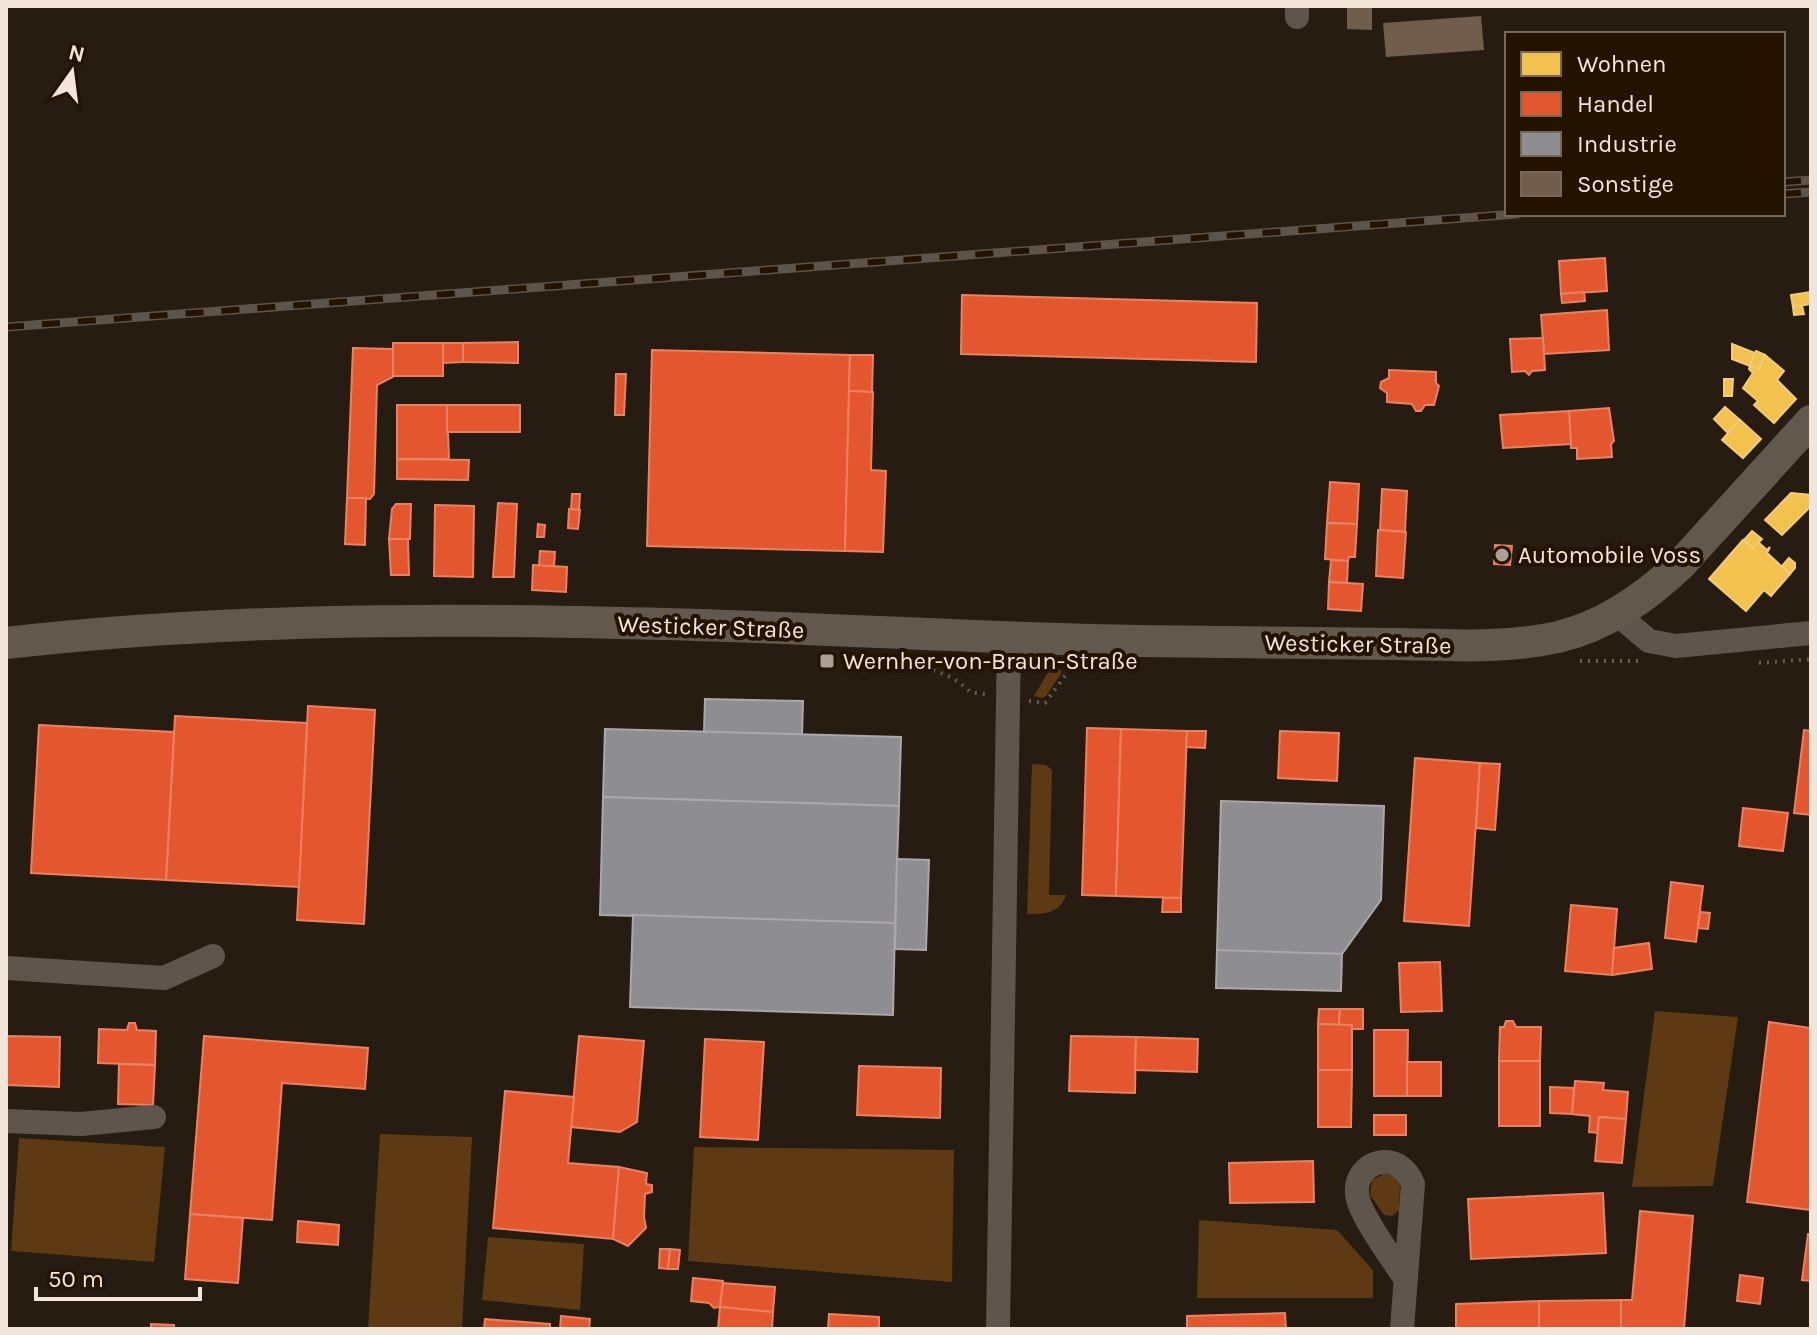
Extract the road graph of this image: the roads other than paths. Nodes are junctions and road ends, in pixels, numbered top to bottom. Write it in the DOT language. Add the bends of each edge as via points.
graph roads {
  1 [pos="1811,421"];
  2 [pos="1617,614"];
  3 [pos="1811,633"];
  4 [pos="1009,639"];
  5 [pos="6,643"];
  6 [pos="213,956"];
  7 [pos="6,968"];
  8 [pos="154,1117"];
  9 [pos="6,1121"];
  10 [pos="1406,1280"];
  11 [pos="998,1329"];
  12 [pos="1402,1329"];
  1 -- 2 [label="main road, Westicker Straße" via="1681,564"];
  2 -- 3 [label="street" via="1649,641 1676,646"];
  2 -- 4 [label="main road, Westicker Straße" via="1559,636 1493,645"];
  4 -- 5 [label="main road, Westicker Straße" via="622,623 396,621 160,628"];
  4 -- 11 [label="street"];
  6 -- 7 [label="street" via="164,978"];
  8 -- 9 [label="street" via="81,1124"];
  10 -- 12 [label="street"];
}
